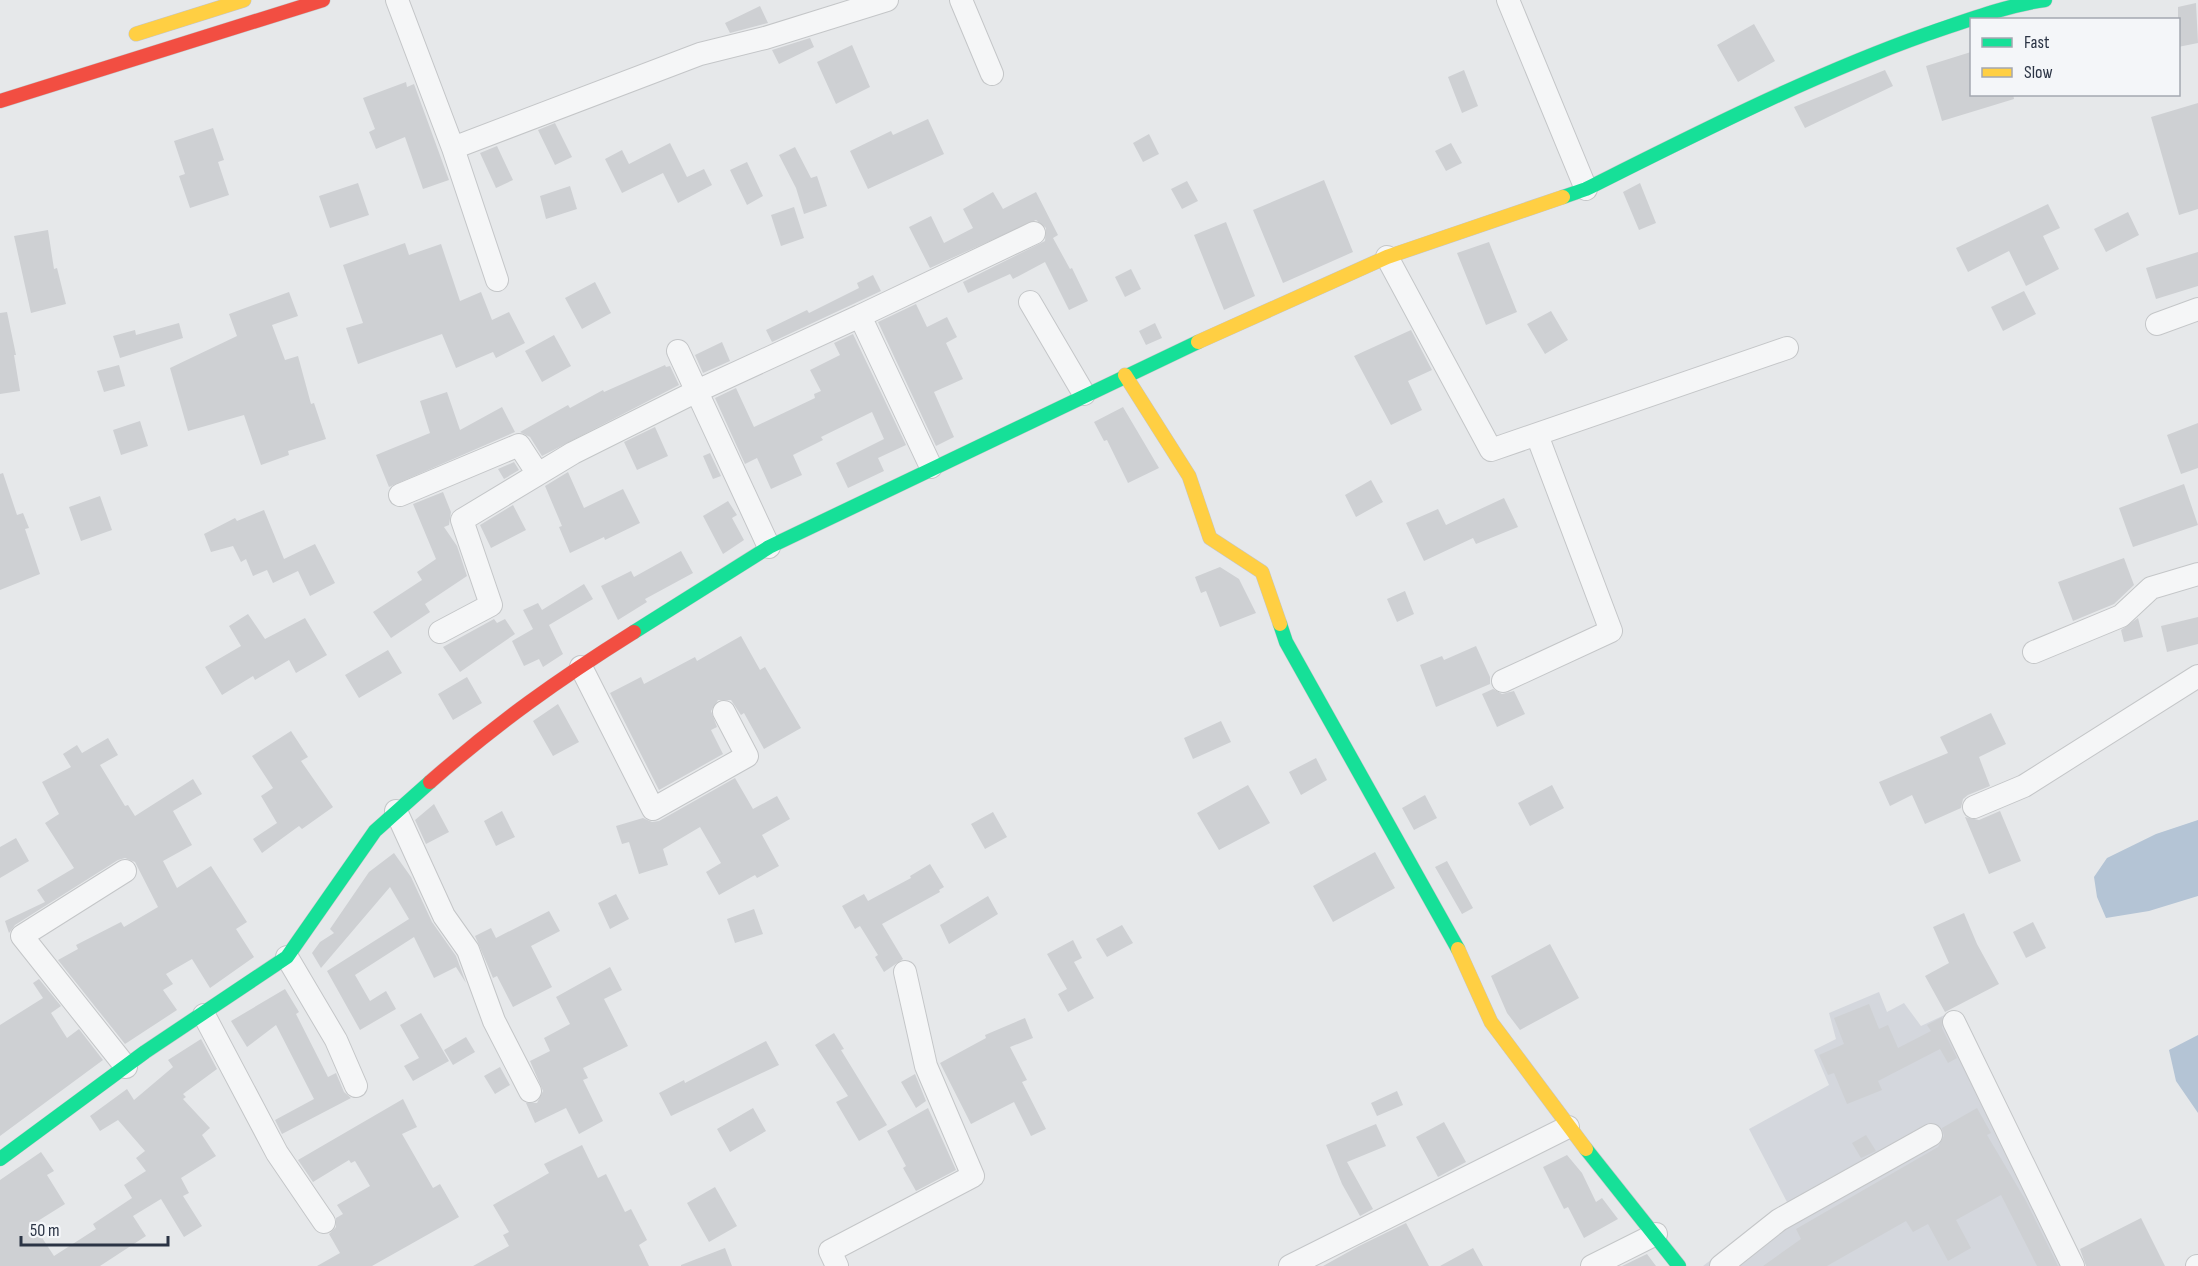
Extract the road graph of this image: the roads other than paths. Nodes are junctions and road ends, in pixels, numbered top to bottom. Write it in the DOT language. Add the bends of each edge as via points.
graph roads {
  1 [pos="244,0"];
  2 [pos="323,0"];
  3 [pos="397,0"];
  4 [pos="887,0"];
  5 [pos="961,0"];
  6 [pos="1508,0"];
  7 [pos="2045,0"];
  8 [pos="1974,18"];
  9 [pos="1970,19"];
  10 [pos="122,39"];
  11 [pos="992,74"];
  12 [pos="0,101"];
  13 [pos="453,148"];
  14 [pos="1586,189"];
  15 [pos="1034,234"];
  16 [pos="1387,257"];
  17 [pos="497,280"];
  18 [pos="1030,302"];
  19 [pos="2198,309"];
  20 [pos="860,316"];
  21 [pos="2157,324"];
  22 [pos="1787,348"];
  23 [pos="678,351"];
  24 [pos="1125,375"];
  25 [pos="695,392"];
  26 [pos="1084,394"];
  27 [pos="1537,435"];
  28 [pos="931,467"];
  29 [pos="538,474"];
  30 [pos="400,495"];
  31 [pos="769,547"];
  32 [pos="2198,574"];
  33 [pos="440,632"];
  34 [pos="2034,652"];
  35 [pos="581,667"];
  36 [pos="2198,676"];
  37 [pos="1503,681"];
  38 [pos="724,712"];
  39 [pos="1974,807"];
  40 [pos="396,812"];
  41 [pos="125,871"];
  42 [pos="287,957"];
  43 [pos="905,972"];
  44 [pos="204,1015"];
  45 [pos="1954,1022"];
  46 [pos="126,1067"];
  47 [pos="356,1086"];
  48 [pos="530,1090"];
  49 [pos="1568,1127"];
  50 [pos="1931,1135"];
  51 [pos="0,1159"];
  52 [pos="324,1222"];
  53 [pos="1656,1234"];
  54 [pos="837,1266"];
  55 [pos="1290,1266"];
  56 [pos="1592,1266"];
  57 [pos="1679,1266"];
  58 [pos="1720,1266"];
  59 [pos="2073,1266"];
  1 -- 10 [label="street"];
  2 -- 12 [label="street"];
  3 -- 13 [label="street"];
  4 -- 13 [label="street" via="700,54"];
  5 -- 11 [label="street"];
  6 -- 14 [label="street"];
  7 -- 8 [label="street" via="2011,5"];
  9 -- 14 [label="street" via="1798,84"];
  13 -- 17 [label="street"];
  14 -- 16 [label="street"];
  15 -- 20 [label="street"];
  16 -- 24 [label="street"];
  16 -- 27 [label="street" via="1491,450"];
  18 -- 26 [label="street"];
  19 -- 21 [label="street"];
  20 -- 25 [label="street"];
  20 -- 28 [label="street"];
  22 -- 27 [label="street"];
  23 -- 25 [label="street"];
  24 -- 26 [label="street"];
  24 -- 49 [label="street" via="1189,476 1210,538 1262,572 1286,642 1451,933 1491,1022"];
  25 -- 29 [label="street"];
  25 -- 31 [label="street"];
  26 -- 28 [label="street"];
  27 -- 37 [label="street" via="1611,631"];
  28 -- 31 [label="street"];
  29 -- 30 [label="street" via="519,445"];
  29 -- 33 [label="street" via="462,520 492,605"];
  31 -- 35 [label="street"];
  32 -- 34 [label="street" via="2151,588 2121,616"];
  35 -- 38 [label="street" via="653,809 747,756"];
  35 -- 40 [label="street" via="485,733"];
  36 -- 39 [label="street" via="2024,786"];
  40 -- 42 [label="street" via="375,831"];
  40 -- 48 [label="street" via="444,916 468,950 494,1021"];
  41 -- 46 [label="street" via="22,936"];
  42 -- 44 [label="street"];
  42 -- 47 [label="street" via="336,1040"];
  43 -- 54 [label="street" via="926,1066 973,1176 830,1251"];
  44 -- 46 [label="street"];
  44 -- 52 [label="street" via="277,1153"];
  45 -- 59 [label="street"];
  46 -- 51 [label="street"];
  49 -- 53 [label="street"];
  49 -- 55 [label="street"];
  50 -- 58 [label="street" via="1779,1220"];
  53 -- 56 [label="street"];
  53 -- 57 [label="street"];
}
